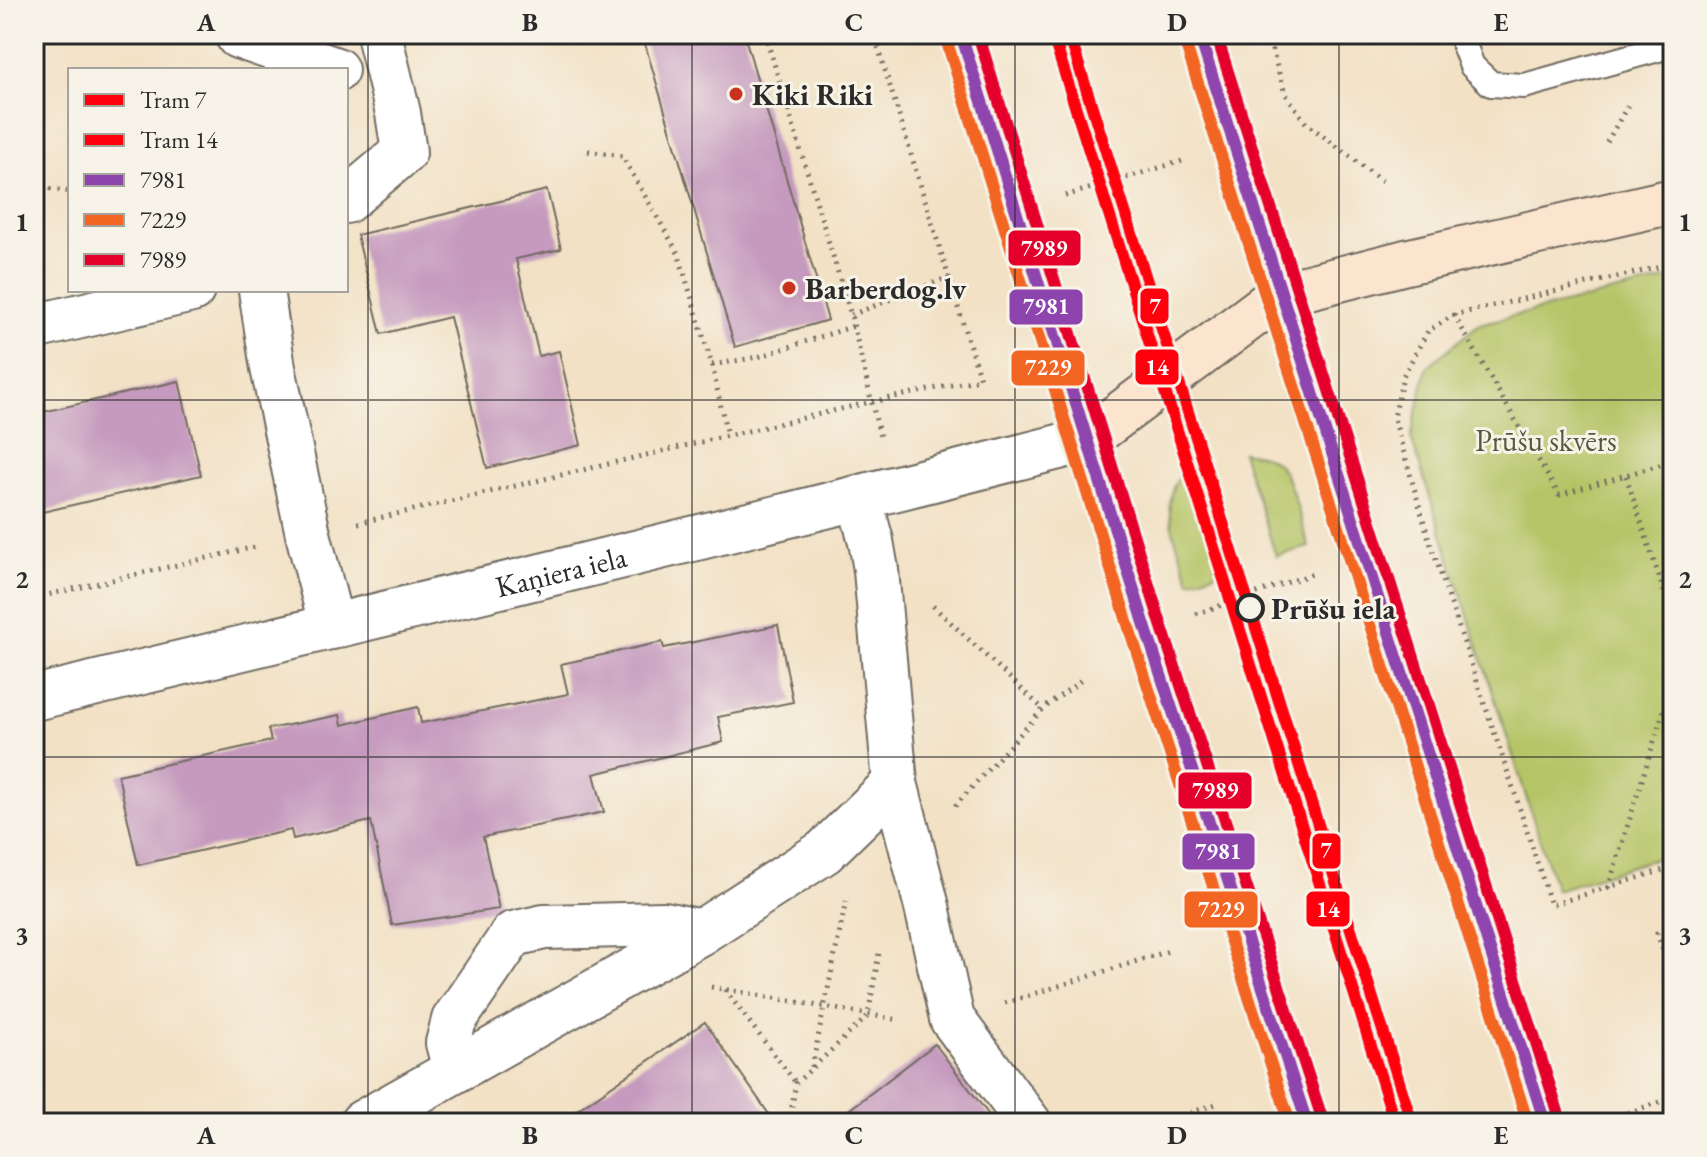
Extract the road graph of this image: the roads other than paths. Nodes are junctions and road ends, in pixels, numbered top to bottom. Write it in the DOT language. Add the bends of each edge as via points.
graph roads {
  1 [pos="379,34"];
  2 [pos="961,34"];
  3 [pos="1199,34"];
  4 [pos="1460,34"];
  5 [pos="1673,45"];
  6 [pos="239,47"];
  7 [pos="328,68"];
  8 [pos="348,74"];
  9 [pos="392,89"];
  10 [pos="348,199"];
  11 [pos="1673,201"];
  12 [pos="183,292"];
  13 [pos="261,292"];
  14 [pos="1281,294"];
  15 [pos="34,327"];
  16 [pos="1086,440"];
  17 [pos="877,494"];
  18 [pos="332,627"];
  19 [pos="34,698"];
  20 [pos="895,783"];
  21 [pos="701,932"];
  22 [pos="455,1070"];
  23 [pos="362,1123"];
  24 [pos="1029,1123"];
  25 [pos="1307,1123"];
  26 [pos="1545,1123"];
  1 -- 9 [label="street"];
  2 -- 16 [label="highway"];
  3 -- 14 [label="highway"];
  4 -- 5 [label="lane" via="1472,66 1491,84 1524,86"];
  6 -- 7 [label="street"];
  8 -- 9 [label="street"];
  9 -- 10 [label="street" via="404,152"];
  11 -- 14 [label="street"];
  12 -- 15 [label="street"];
  13 -- 18 [label="street" via="308,534"];
  14 -- 16 [label="street"];
  14 -- 26 [label="highway"];
  16 -- 17 [label="street, Kaņiera iela"];
  16 -- 25 [label="highway"];
  17 -- 18 [label="street, Kaņiera iela"];
  17 -- 20 [label="street" via="871,541"];
  18 -- 19 [label="street, Kaņiera iela"];
  20 -- 21 [label="street" via="824,852"];
  20 -- 24 [label="street" via="952,1019"];
  21 -- 22 [label="street"];
  21 -- 22 [label="street" via="664,924 544,927 513,934 454,1020 448,1043"];
  22 -- 23 [label="street"];
}
